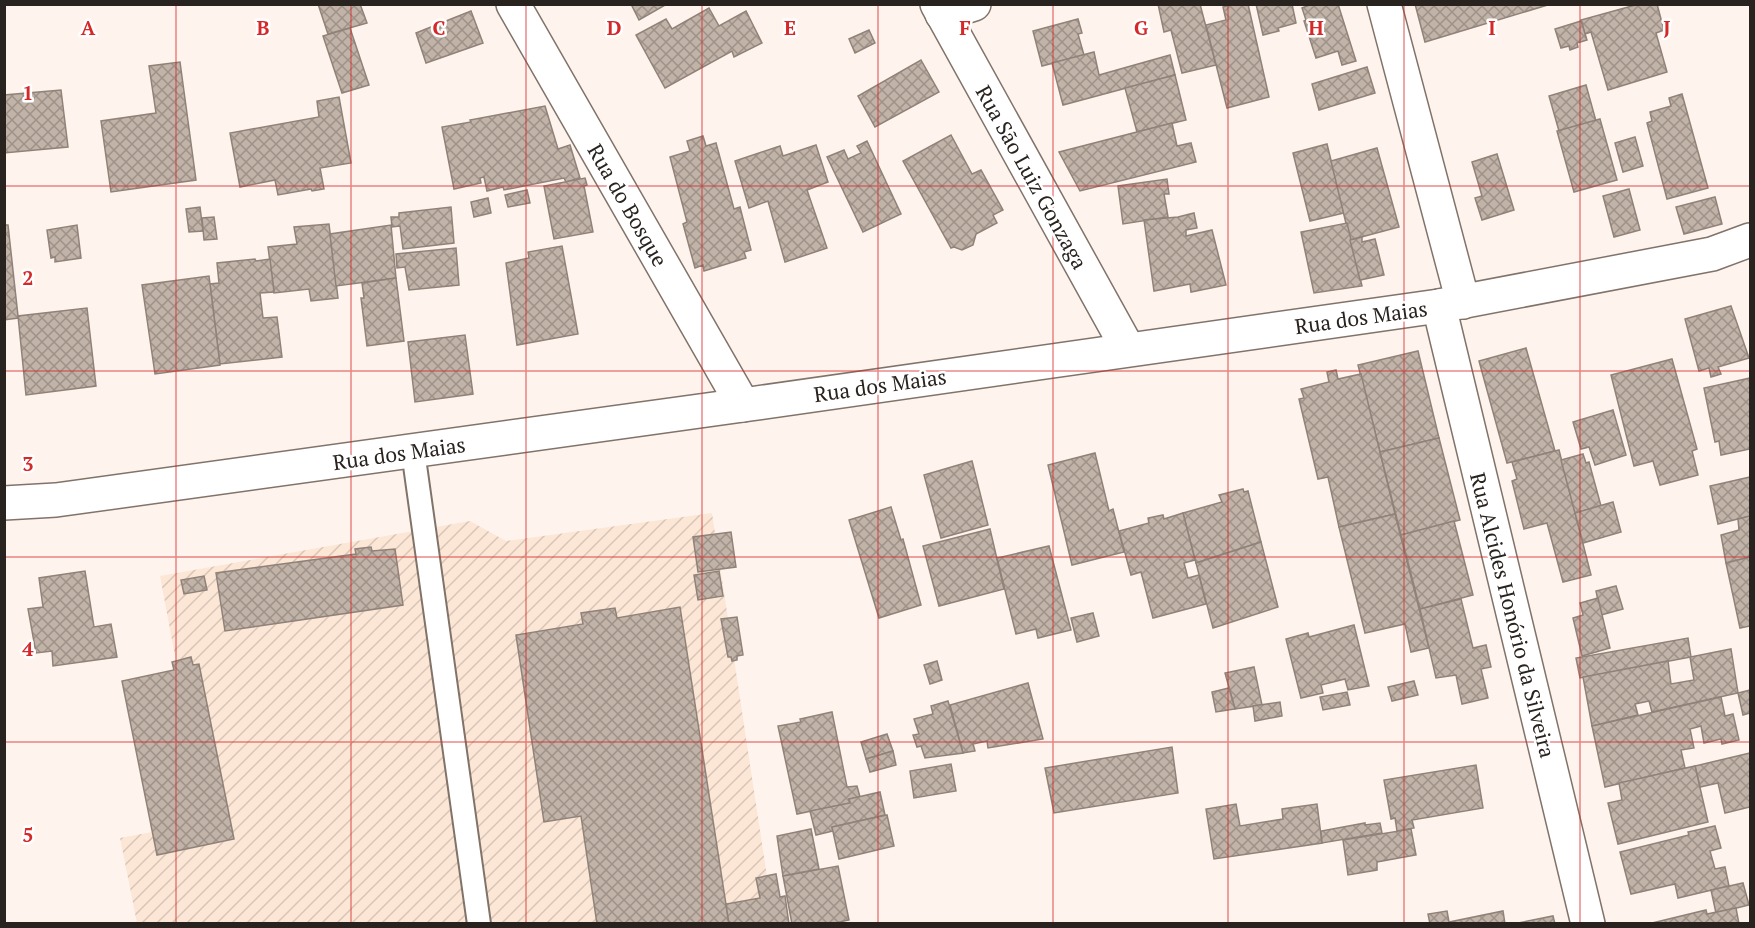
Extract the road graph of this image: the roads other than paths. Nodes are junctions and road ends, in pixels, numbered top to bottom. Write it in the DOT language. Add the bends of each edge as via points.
graph roads {
  1 [pos="513,4"];
  2 [pos="974,4"];
  3 [pos="1384,4"];
  4 [pos="939,9"];
  5 [pos="1750,240"];
  6 [pos="1451,304"];
  7 [pos="1128,349"];
  8 [pos="743,405"];
  9 [pos="413,451"];
  10 [pos="4,502"];
  11 [pos="479,924"];
  12 [pos="1588,924"];
  1 -- 8 [label="street, Rua do Bosque"];
  2 -- 4 [label="street"];
  3 -- 6 [label="street, Rua Alcides Honório da Silveira"];
  4 -- 7 [label="street, Rua São Luiz Gonzaga"];
  5 -- 6 [label="street, Rua dos Maias" via="1712,254"];
  6 -- 7 [label="street, Rua dos Maias"];
  6 -- 12 [label="street, Rua Alcides Honório da Silveira"];
  7 -- 8 [label="street, Rua dos Maias"];
  8 -- 9 [label="street, Rua dos Maias"];
  9 -- 10 [label="street, Rua dos Maias" via="56,500"];
  9 -- 11 [label="lane"];
}
